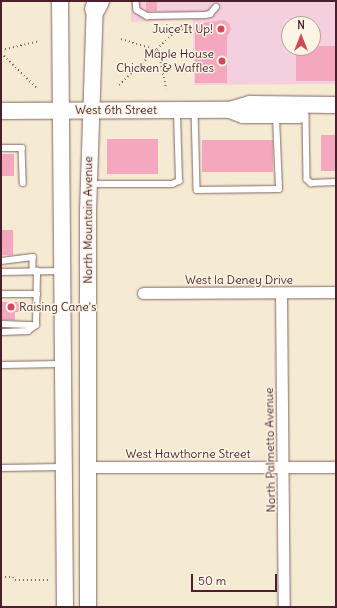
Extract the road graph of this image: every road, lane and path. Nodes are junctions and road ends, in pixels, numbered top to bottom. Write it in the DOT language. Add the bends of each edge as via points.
graph roads {
  1 [pos="60,1"];
  2 [pos="136,1"];
  3 [pos="96,4"];
  4 [pos="216,7"];
  5 [pos="181,29"];
  6 [pos="121,38"];
  7 [pos="39,41"];
  8 [pos="158,50"];
  9 [pos="1,52"];
  10 [pos="119,85"];
  11 [pos="36,87"];
  12 [pos="166,88"];
  13 [pos="336,105"];
  14 [pos="63,110"];
  15 [pos="90,110"];
  16 [pos="196,110"];
  17 [pos="230,110"];
  18 [pos="1,111"];
  19 [pos="177,111"];
  20 [pos="276,115"];
  21 [pos="306,115"];
  22 [pos="336,115"];
  23 [pos="1,148"];
  24 [pos="336,182"];
  25 [pos="22,183"];
  26 [pos="88,184"];
  27 [pos="1,260"];
  28 [pos="35,271"];
  29 [pos="63,271"];
  30 [pos="1,272"];
  31 [pos="281,292"];
  32 [pos="336,292"];
  33 [pos="143,293"];
  34 [pos="1,294"];
  35 [pos="37,294"];
  36 [pos="1,324"];
  37 [pos="36,325"];
  38 [pos="1,332"];
  39 [pos="64,364"];
  40 [pos="1,365"];
  41 [pos="88,436"];
  42 [pos="64,467"];
  43 [pos="88,467"];
  44 [pos="283,467"];
  45 [pos="336,467"];
  46 [pos="1,468"];
  47 [pos="88,484"];
  48 [pos="1,577"];
  49 [pos="50,580"];
  50 [pos="65,607"];
  51 [pos="88,607"];
  52 [pos="284,607"];
  1 -- 14 [label="main road, North Mountain Avenue"];
  2 -- 4 [label="lane" via="138,10 147,16 205,15 210,14"];
  3 -- 15 [label="main road, North Mountain Avenue"];
  5 -- 5 [label="path" via="186,24 189,28 186,32"];
  5 -- 8 [label="path"];
  6 -- 8 [label="path"];
  7 -- 9 [label="path"];
  8 -- 10 [label="path"];
  8 -- 12 [label="path"];
  9 -- 11 [label="path"];
  13 -- 17 [label="main road, West 6th Street" via="250,104"];
  14 -- 15 [label="main road, West 6th Street"];
  14 -- 18 [label="main road, West 6th Street"];
  14 -- 29 [label="main road, North Mountain Avenue"];
  15 -- 19 [label="main road, West 6th Street"];
  15 -- 26 [label="main road, North Mountain Avenue"];
  16 -- 17 [label="main road, West 6th Street"];
  16 -- 19 [label="main road, West 6th Street"];
  16 -- 20 [label="lane" via="197,190 279,189"];
  17 -- 20 [label="main road, West 6th Street" via="243,115"];
  19 -- 26 [label="lane" via="179,181 172,184"];
  20 -- 21 [label="main road, West 6th Street"];
  21 -- 22 [label="main road, West 6th Street"];
  21 -- 24 [label="lane" via="307,179 311,183"];
  23 -- 25 [label="lane" via="22,148"];
  26 -- 41 [label="main road, North Mountain Avenue"];
  27 -- 28 [label="lane" via="33,257"];
  28 -- 29 [label="lane"];
  28 -- 30 [label="lane"];
  28 -- 35 [label="lane"];
  29 -- 39 [label="main road, North Mountain Avenue"];
  31 -- 32 [label="street, West la Deney Drive"];
  31 -- 33 [label="street, West la Deney Drive"];
  31 -- 44 [label="street, North Palmetto Avenue"];
  34 -- 35 [label="lane"];
  35 -- 37 [label="lane"];
  36 -- 37 [label="lane"];
  37 -- 38 [label="lane" via="28,331"];
  39 -- 40 [label="lane"];
  39 -- 42 [label="main road, North Mountain Avenue"];
  41 -- 42 [label="main road"];
  41 -- 43 [label="main road, North Mountain Avenue"];
  42 -- 46 [label="lane"];
  42 -- 47 [label="main road"];
  42 -- 50 [label="main road, North Mountain Avenue"];
  43 -- 44 [label="street, West Hawthorne Street"];
  43 -- 47 [label="main road, North Mountain Avenue"];
  44 -- 45 [label="street, West Hawthorne Street"];
  44 -- 52 [label="street, North Palmetto Avenue"];
  47 -- 51 [label="main road, North Mountain Avenue"];
  48 -- 49 [label="path" via="13,577 15,580"];
}
